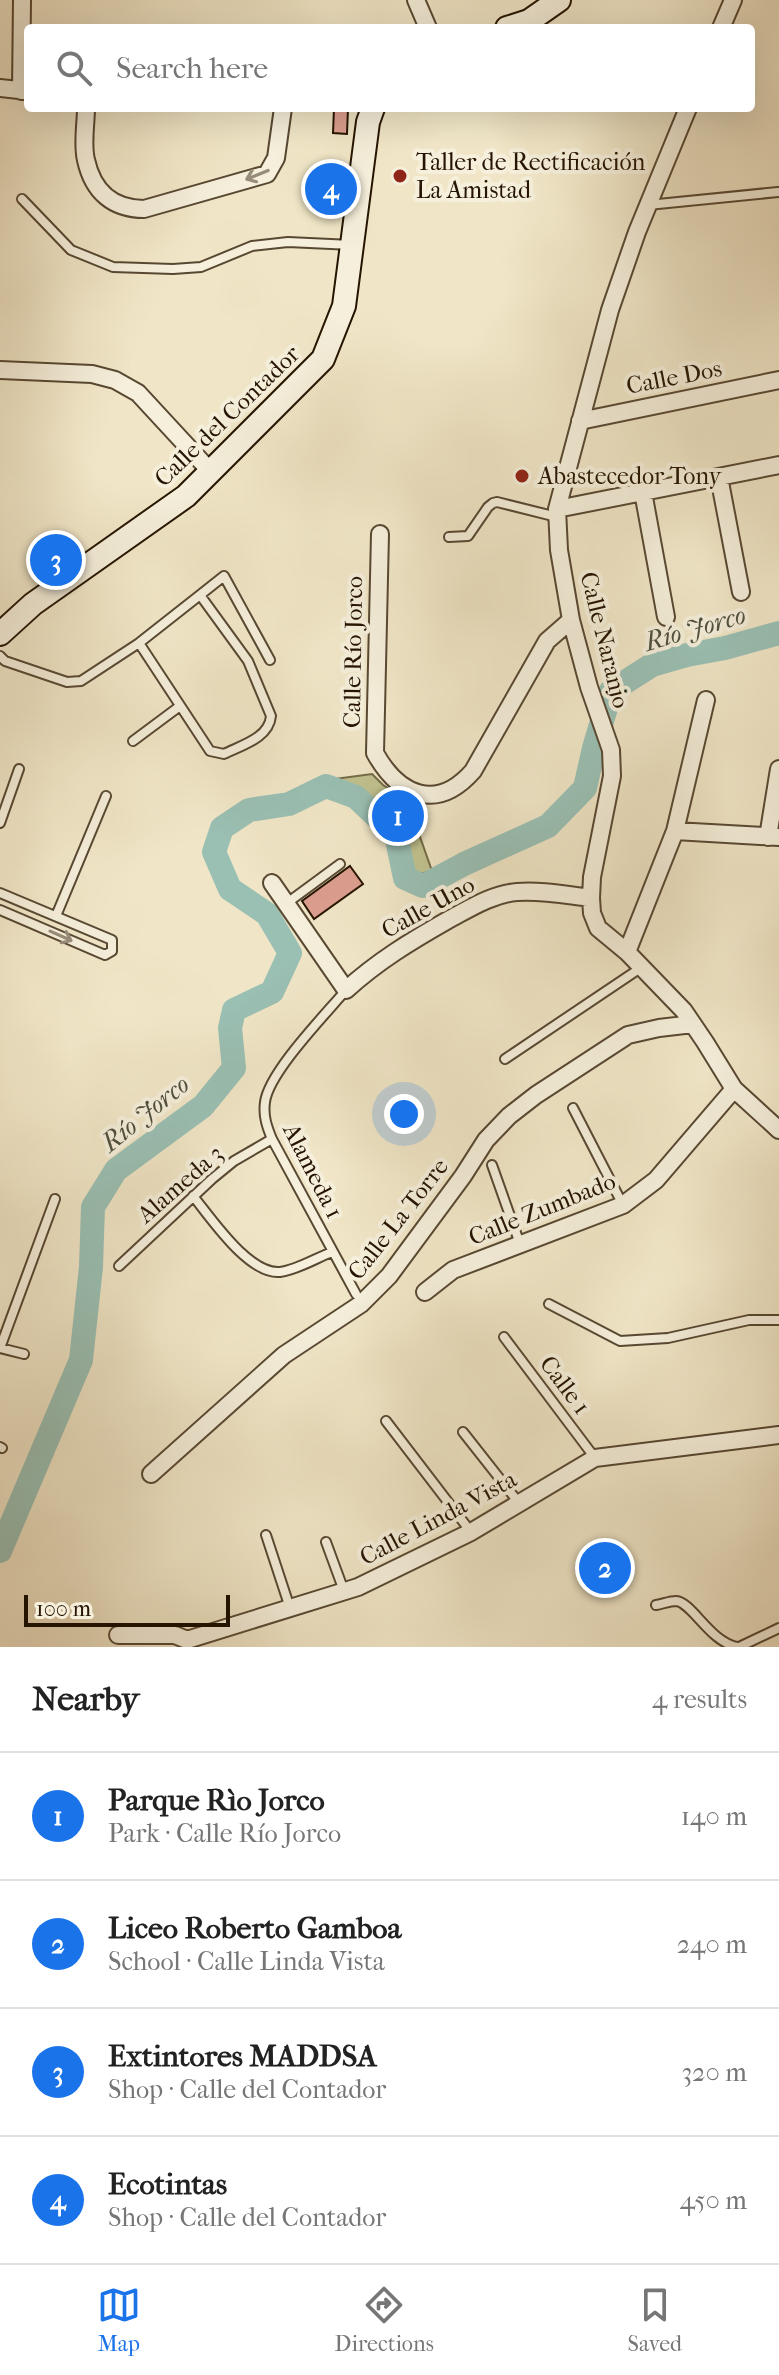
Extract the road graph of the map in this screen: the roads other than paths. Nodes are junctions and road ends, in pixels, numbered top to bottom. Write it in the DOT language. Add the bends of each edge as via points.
graph roads {
  1 [pos="22,0"];
  2 [pos="416,0"];
  3 [pos="559,0"];
  4 [pos="733,0"];
  5 [pos="426,24"];
  6 [pos="520,24"];
  7 [pos="723,24"];
  8 [pos="0,88"];
  9 [pos="24,91"];
  10 [pos="86,112"];
  11 [pos="282,112"];
  12 [pos="372,112"];
  13 [pos="686,112"];
  14 [pos="778,192"];
  15 [pos="22,199"];
  16 [pos="648,205"];
  17 [pos="352,245"];
  18 [pos="0,370"];
  19 [pos="779,380"];
  20 [pos="580,421"];
  21 [pos="779,465"];
  22 [pos="211,472"];
  23 [pos="719,477"];
  24 [pos="643,492"];
  25 [pos="557,513"];
  26 [pos="380,534"];
  27 [pos="449,537"];
  28 [pos="741,592"];
  29 [pos="200,595"];
  30 [pos="666,617"];
  31 [pos="571,620"];
  32 [pos="0,634"];
  33 [pos="139,643"];
  34 [pos="0,656"];
  35 [pos="270,660"];
  36 [pos="706,700"];
  37 [pos="180,706"];
  38 [pos="133,741"];
  39 [pos="19,769"];
  40 [pos="779,769"];
  41 [pos="106,796"];
  42 [pos="0,823"];
  43 [pos="675,831"];
  44 [pos="773,837"];
  45 [pos="340,864"];
  46 [pos="272,883"];
  47 [pos="0,893"];
  48 [pos="591,898"];
  49 [pos="286,903"];
  50 [pos="0,910"];
  51 [pos="56,916"];
  52 [pos="627,952"];
  53 [pos="642,967"];
  54 [pos="346,990"];
  55 [pos="693,1024"];
  56 [pos="505,1059"];
  57 [pos="734,1089"];
  58 [pos="573,1108"];
  59 [pos="779,1130"];
  60 [pos="272,1139"];
  61 [pos="492,1165"];
  62 [pos="193,1196"];
  63 [pos="55,1199"];
  64 [pos="623,1205"];
  65 [pos="521,1244"];
  66 [pos="332,1252"];
  67 [pos="119,1266"];
  68 [pos="425,1292"];
  69 [pos="356,1294"];
  70 [pos="549,1304"];
  71 [pos="779,1320"];
  72 [pos="504,1337"];
  73 [pos="0,1348"];
  74 [pos="24,1354"];
  75 [pos="386,1421"];
  76 [pos="463,1432"];
  77 [pos="779,1435"];
  78 [pos="595,1458"];
  79 [pos="151,1474"];
  80 [pos="519,1503"];
  81 [pos="471,1532"];
  82 [pos="266,1535"];
  83 [pos="326,1542"];
  84 [pos="344,1592"];
  85 [pos="656,1605"];
  86 [pos="290,1609"];
  87 [pos="779,1628"];
  88 [pos="118,1635"];
  89 [pos="188,1644"];
  90 [pos="738,1647"];
  1 -- 9 [label="street"];
  2 -- 5 [label="street"];
  3 -- 6 [label="street"];
  4 -- 7 [label="street"];
  8 -- 9 [label="street"];
  11 -- 10 [label="street, one-way" via="276,158 267,174 144,209 116,205 97,185 85,158"];
  12 -- 17 [label="street, Calle del Contador"];
  13 -- 16 [label="street, Calle Naranjo"];
  14 -- 16 [label="lane"];
  15 -- 17 [label="lane" via="71,250 113,267 201,267 252,246 288,242"];
  16 -- 20 [label="street, Calle Naranjo" via="610,310"];
  17 -- 22 [label="street, Calle del Contador" via="344,306 323,359"];
  18 -- 22 [label="street" via="115,380 138,393"];
  19 -- 20 [label="street, Calle Dos"];
  20 -- 25 [label="street, Calle Naranjo"];
  21 -- 23 [label="street"];
  22 -- 32 [label="street, Calle del Contador"];
  23 -- 24 [label="street"];
  23 -- 28 [label="street"];
  24 -- 25 [label="street"];
  24 -- 30 [label="street"];
  25 -- 27 [label="lane" via="497,502 468,536"];
  25 -- 31 [label="street, Calle Naranjo"];
  26 -- 31 [label="street, Calle Río Jorco" via="375,753 386,772 412,792 442,793 473,771 547,641"];
  29 -- 33 [label="lane"];
  29 -- 35 [label="lane" via="224,576"];
  29 -- 37 [label="lane" via="248,661 267,701 271,725 217,754"];
  31 -- 48 [label="street, Calle Naranjo" via="611,750 612,776"];
  33 -- 34 [label="lane" via="75,683"];
  33 -- 37 [label="lane"];
  36 -- 43 [label="street"];
  37 -- 38 [label="lane"];
  39 -- 42 [label="lane"];
  40 -- 44 [label="street"];
  41 -- 51 [label="lane"];
  43 -- 44 [label="street"];
  43 -- 52 [label="street"];
  45 -- 49 [label="lane"];
  46 -- 49 [label="street"];
  47 -- 51 [label="lane"];
  48 -- 52 [label="street, Calle Naranjo" via="598,928"];
  48 -- 54 [label="street, Calle Uno" via="538,892 498,896 397,949"];
  49 -- 54 [label="street"];
  50 -- 51 [label="lane, one-way" via="105,955 112,951 112,940"];
  52 -- 53 [label="street, Calle Naranjo"];
  53 -- 55 [label="street, Calle Naranjo"];
  53 -- 56 [label="lane"];
  54 -- 60 [label="lane, Alameda 1" via="275,1076 265,1102"];
  55 -- 57 [label="street, Calle Naranjo"];
  55 -- 79 [label="street, Calle La Torre" via="628,1035 509,1116 389,1276 361,1304 284,1355"];
  57 -- 59 [label="street, Calle Naranjo"];
  57 -- 64 [label="street, Calle Zumbado" via="656,1180"];
  58 -- 64 [label="lane"];
  60 -- 62 [label="lane, Alameda 3" via="234,1161"];
  60 -- 66 [label="lane, Alameda 1"];
  61 -- 65 [label="lane"];
  62 -- 66 [label="lane" via="259,1267 281,1272"];
  62 -- 67 [label="lane, Alameda 3"];
  63 -- 73 [label="lane"];
  64 -- 65 [label="street, Calle Zumbado"];
  65 -- 68 [label="street, Calle Zumbado" via="453,1270"];
  66 -- 69 [label="lane, Alameda 1"];
  70 -- 71 [label="lane" via="620,1341"];
  72 -- 78 [label="lane, Calle 1"];
  73 -- 74 [label="lane"];
  75 -- 81 [label="lane"];
  76 -- 80 [label="lane"];
  77 -- 78 [label="street, Calle Linda Vista"];
  78 -- 80 [label="street, Calle Linda Vista"];
  80 -- 81 [label="street, Calle Linda Vista"];
  81 -- 84 [label="street, Calle Linda Vista"];
  82 -- 86 [label="lane"];
  83 -- 84 [label="lane"];
  84 -- 86 [label="street, Calle Linda Vista"];
  85 -- 90 [label="lane" via="684,1604 717,1639"];
  86 -- 89 [label="street, Calle Linda Vista"];
  87 -- 90 [label="lane"];
  88 -- 89 [label="street, Calle Linda Vista" via="175,1635"];
}
